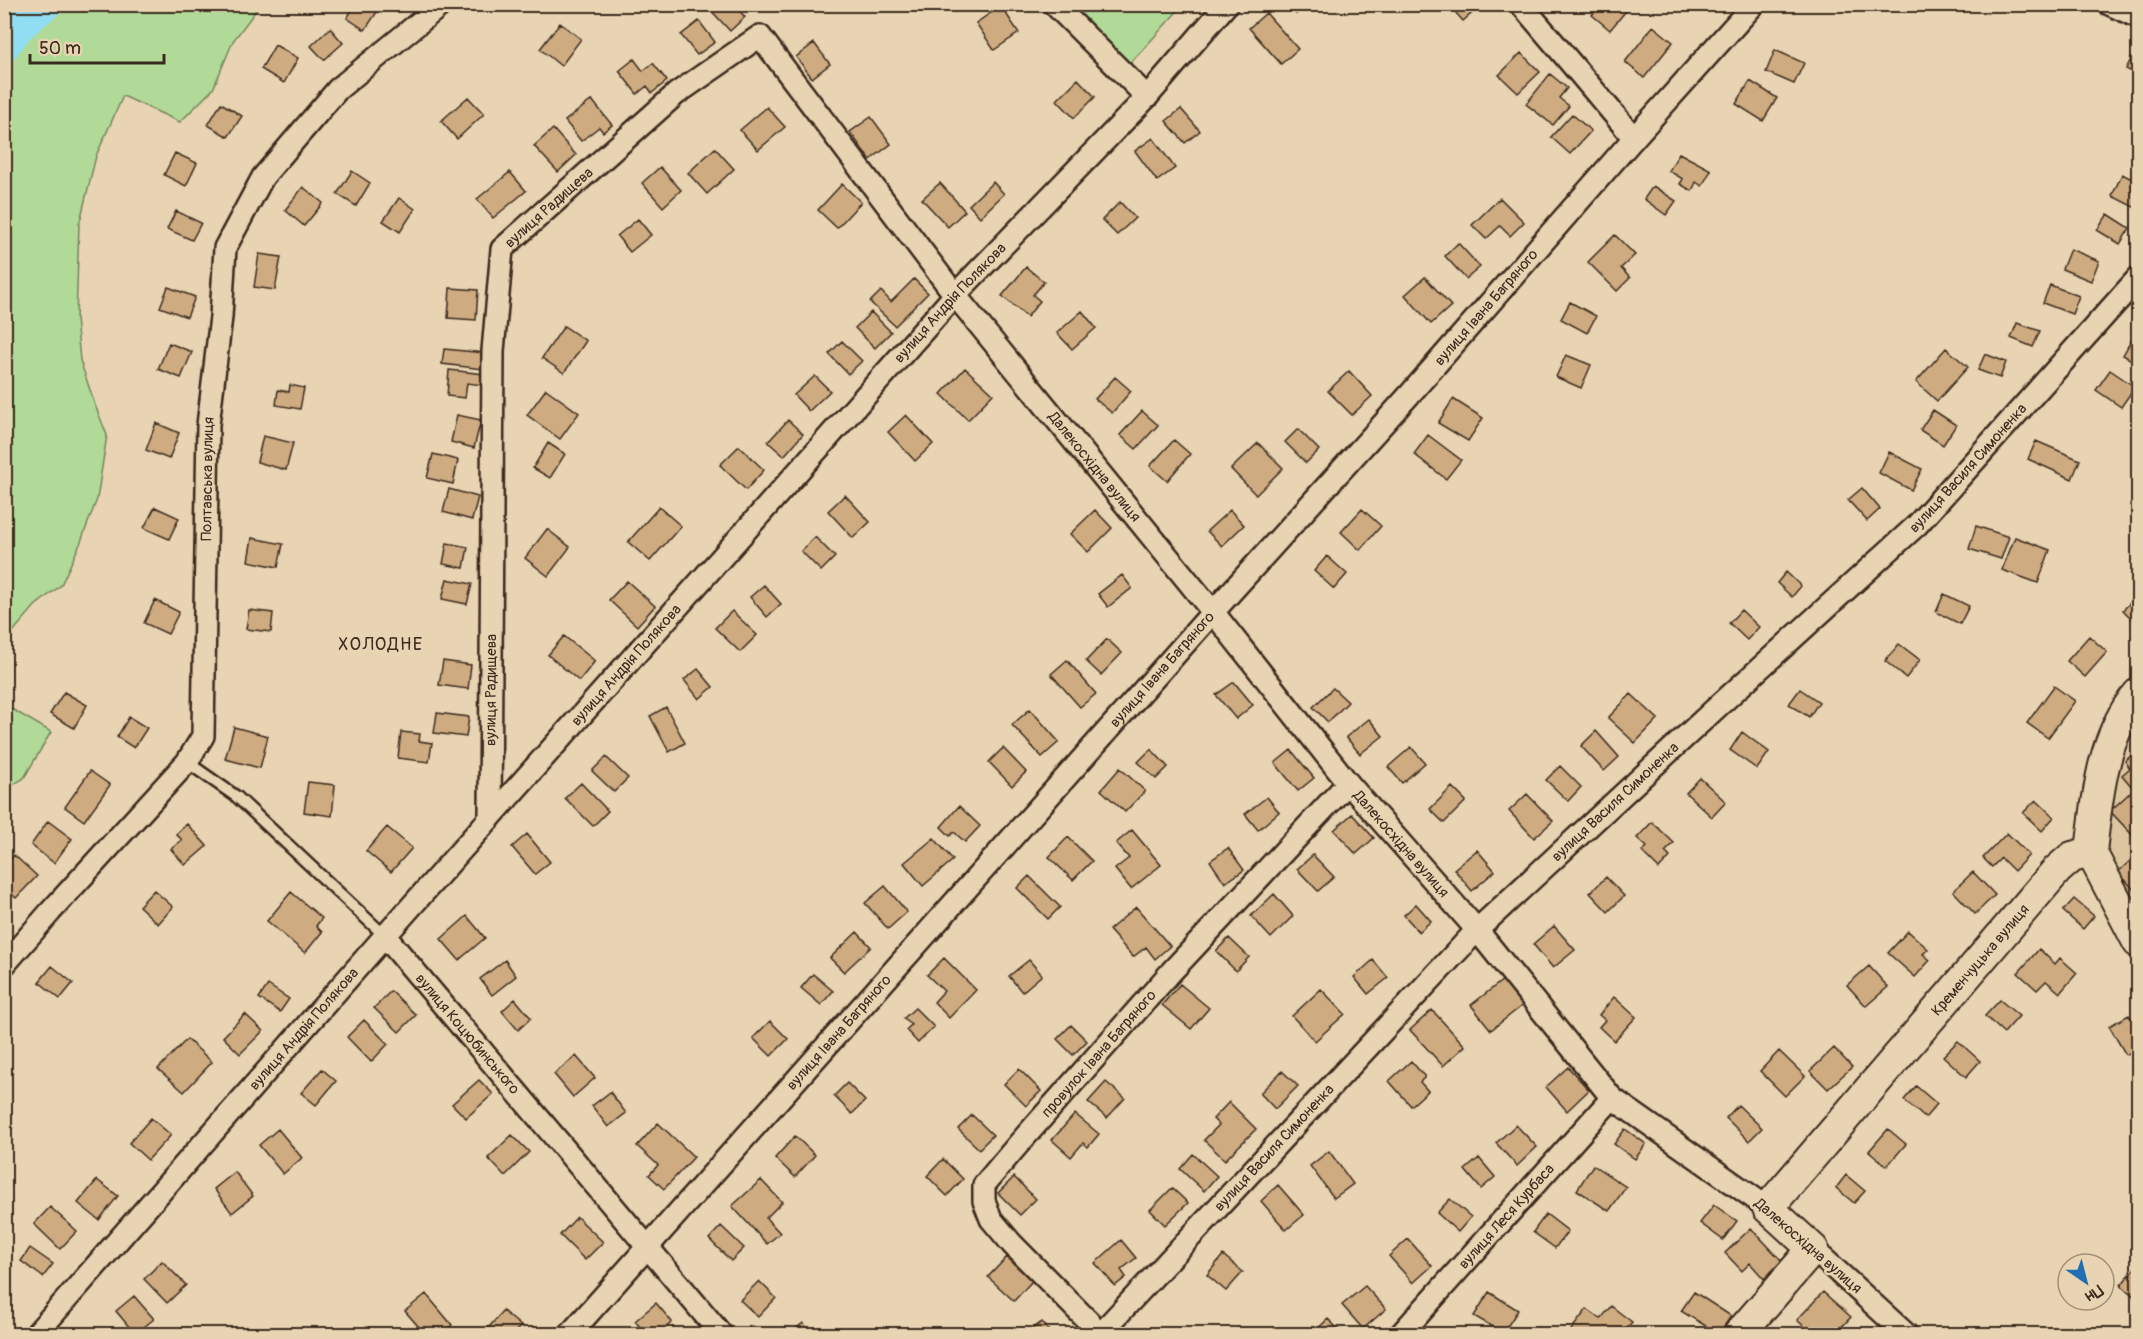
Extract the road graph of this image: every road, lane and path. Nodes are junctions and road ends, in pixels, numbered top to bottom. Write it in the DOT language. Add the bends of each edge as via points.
graph roads {
  1 [pos="442,4"];
  2 [pos="1054,4"];
  3 [pos="1227,4"];
  4 [pos="1521,4"];
  5 [pos="1754,4"];
  6 [pos="2109,4"];
  7 [pos="2139,17"];
  8 [pos="1147,97"];
  9 [pos="1634,138"];
  10 [pos="2139,278"];
  11 [pos="955,295"];
  12 [pos="1213,612"];
  13 [pos="2139,694"];
  14 [pos="187,762"];
  15 [pos="1348,783"];
  16 [pos="489,818"];
  17 [pos="2091,852"];
  18 [pos="1477,930"];
  19 [pos="385,936"];
  20 [pos="2139,942"];
  21 [pos="4,965"];
  22 [pos="1611,1098"];
  23 [pos="1768,1208"];
  24 [pos="648,1249"];
  25 [pos="1813,1249"];
  26 [pos="1101,1334"];
  27 [pos="36,1335"];
  28 [pos="570,1335"];
  29 [pos="721,1335"];
  30 [pos="1401,1335"];
  31 [pos="1739,1335"];
  32 [pos="1906,1335"];
  1 -- 14 [label="street, Полтавська вулиця" via="338,89 263,177 225,248 208,425 203,736"];
  2 -- 8 [label="street"];
  3 -- 8 [label="street, вулиця Андрія Полякова"];
  4 -- 9 [label="street"];
  5 -- 9 [label="street, вулиця Івана Багряного"];
  6 -- 7 [label="street"];
  8 -- 11 [label="street, вулиця Андрія Полякова"];
  9 -- 12 [label="street, вулиця Івана Багряного"];
  10 -- 18 [label="street, вулиця Василя Симоненка" via="1917,525"];
  11 -- 12 [label="street, Далекосхідна вулиця"];
  11 -- 16 [label="street, вулиця Андрія Полякова"];
  11 -- 16 [label="street, вулиця Радищева" via="759,36 676,94 502,249 492,351"];
  12 -- 15 [label="street, Далекосхідна вулиця"];
  12 -- 24 [label="street, вулиця Івана Багряного"];
  13 -- 17 [label="street" via="2126,709 2109,750"];
  14 -- 19 [label="lane, вулиця Коцюбинського" via="237,797"];
  14 -- 21 [label="street, Полтавська вулиця"];
  15 -- 18 [label="street, Далекосхідна вулиця"];
  15 -- 26 [label="street, провулок Івана Багряного" via="1172,972 984,1185 984,1200 991,1219"];
  16 -- 19 [label="street, вулиця Андрія Полякова"];
  17 -- 20 [label="street"];
  17 -- 23 [label="street, Кременчуцька вулиця" via="2072,857 2057,870"];
  18 -- 22 [label="street, Далекосхідна вулиця"];
  18 -- 26 [label="street, вулиця Василя Симоненка"];
  19 -- 24 [label="street, вулиця Коцюбинського"];
  19 -- 27 [label="street, вулиця Андрія Полякова"];
  22 -- 23 [label="street, Далекосхідна вулиця"];
  22 -- 30 [label="street, вулиця Леся Курбаса"];
  23 -- 25 [label="street, Далекосхідна вулиця"];
  24 -- 28 [label="street, вулиця Івана Багряного"];
  24 -- 29 [label="street, вулиця Коцюбинського"];
  25 -- 31 [label="street"];
  25 -- 32 [label="street, Далекосхідна вулиця"];
}
